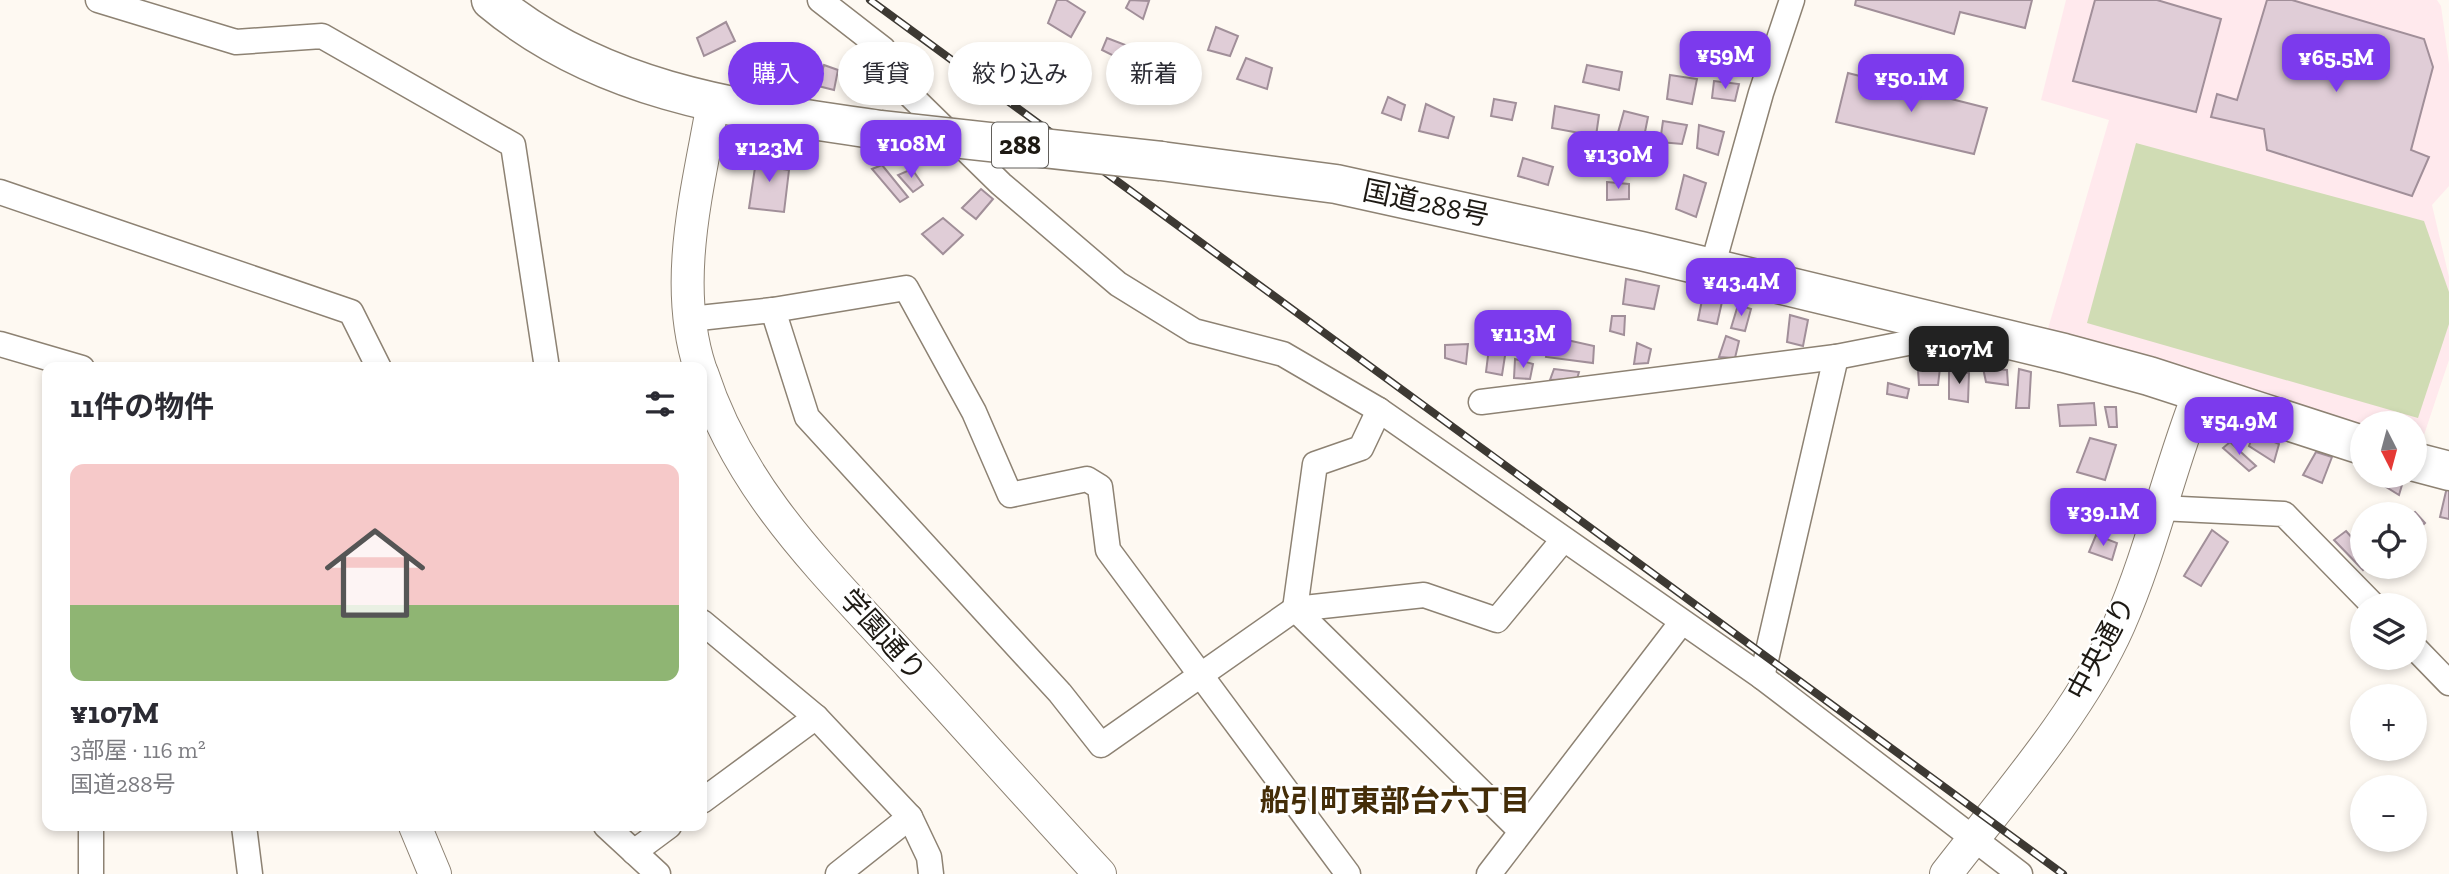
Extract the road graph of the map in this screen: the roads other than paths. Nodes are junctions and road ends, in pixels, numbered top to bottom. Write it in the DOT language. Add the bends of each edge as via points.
graph roads {
  1 [pos="98,0"];
  2 [pos="491,0"];
  3 [pos="820,0"];
  4 [pos="1792,0"];
  5 [pos="713,103"];
  6 [pos="0,192"];
  7 [pos="1712,268"];
  8 [pos="773,310"];
  9 [pos="690,319"];
  10 [pos="1971,331"];
  11 [pos="0,344"];
  12 [pos="1836,356"];
  13 [pos="62,362"];
  14 [pos="376,362"];
  15 [pos="546,362"];
  16 [pos="698,362"];
  17 [pos="707,389"];
  18 [pos="2199,393"];
  19 [pos="1481,402"];
  20 [pos="1379,410"];
  21 [pos="2350,441"];
  22 [pos="2427,465"];
  23 [pos="2449,471"];
  24 [pos="2160,508"];
  25 [pos="1563,540"];
  26 [pos="2361,593"];
  27 [pos="1295,609"];
  28 [pos="1681,624"];
  29 [pos="707,626"];
  30 [pos="2427,660"];
  31 [pos="1199,675"];
  32 [pos="1762,677"];
  33 [pos="2449,683"];
  34 [pos="816,717"];
  35 [pos="707,797"];
  36 [pos="910,817"];
  37 [pos="91,831"];
  38 [pos="245,831"];
  39 [pos="417,831"];
  40 [pos="611,831"];
  41 [pos="661,831"];
  42 [pos="1521,831"];
  43 [pos="1972,840"];
  44 [pos="634,852"];
  45 [pos="92,874"];
  46 [pos="250,874"];
  47 [pos="435,874"];
  48 [pos="658,874"];
  49 [pos="838,874"];
  50 [pos="931,874"];
  51 [pos="1100,874"];
  52 [pos="1348,874"];
  53 [pos="1489,874"];
  54 [pos="1946,874"];
  55 [pos="2020,874"];
  1 -- 15 [label="street" via="236,42 322,36 513,145"];
  2 -- 5 [label="highway, 国道288号 / 288" via="579,59"];
  3 -- 20 [label="street" via="883,49 908,93 1001,184 1118,284 1194,331 1283,354"];
  4 -- 7 [label="street"];
  5 -- 7 [label="highway, 国道288号 / 288, bridge" via="880,130 1336,184"];
  5 -- 9 [label="street" via="688,241"];
  6 -- 14 [label="street" via="351,312"];
  7 -- 10 [label="highway, 国道288号 / 288"];
  8 -- 9 [label="street"];
  8 -- 31 [label="street" via="807,417 1060,693 1101,746"];
  8 -- 31 [label="street" via="906,288 974,412 1010,495 1087,479 1100,487 1108,550"];
  9 -- 16 [label="street"];
  10 -- 12 [label="street"];
  10 -- 18 [label="highway, 国道288号 / 288"];
  11 -- 13 [label="street"];
  12 -- 19 [label="street"];
  12 -- 32 [label="street"];
  17 -- 51 [label="street, 学園通り" via="716,417 755,487 815,560"];
  18 -- 21 [label="highway, 国道288号 / 288"];
  18 -- 24 [label="street, 中央通り"];
  20 -- 25 [label="street"];
  20 -- 27 [label="street" via="1361,448 1315,464"];
  22 -- 23 [label="highway"];
  24 -- 26 [label="street" via="2284,514"];
  24 -- 43 [label="street, 中央通り" via="2135,585 2106,648 2035,759"];
  25 -- 27 [label="street" via="1497,620 1424,594"];
  25 -- 28 [label="street"];
  27 -- 31 [label="street"];
  27 -- 42 [label="street"];
  28 -- 32 [label="street"];
  28 -- 42 [label="street"];
  29 -- 34 [label="street"];
  30 -- 33 [label="street"];
  31 -- 52 [label="street"];
  32 -- 43 [label="street"];
  34 -- 35 [label="street"];
  34 -- 36 [label="street"];
  36 -- 49 [label="street"];
  36 -- 50 [label="street" via="929,857"];
  37 -- 45 [label="street"];
  38 -- 46 [label="street"];
  39 -- 47 [label="street"];
  40 -- 44 [label="street"];
  41 -- 44 [label="street"];
  42 -- 53 [label="street"];
  43 -- 54 [label="street, 中央通り"];
  43 -- 55 [label="street"];
  44 -- 48 [label="street"];
}
